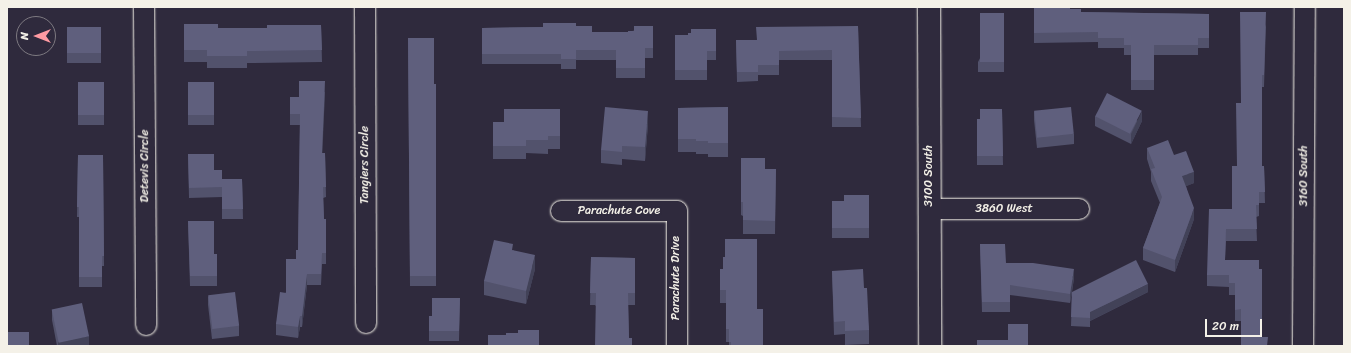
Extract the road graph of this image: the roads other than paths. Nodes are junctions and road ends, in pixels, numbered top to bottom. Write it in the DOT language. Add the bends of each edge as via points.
graph roads {
  1 [pos="144,7"];
  2 [pos="365,7"];
  3 [pos="929,7"];
  4 [pos="1305,7"];
  5 [pos="929,209"];
  6 [pos="1079,209"];
  7 [pos="561,211"];
  8 [pos="677,211"];
  9 [pos="366,323"];
  10 [pos="146,325"];
  11 [pos="676,346"];
  12 [pos="930,346"];
  13 [pos="1303,346"];
  1 -- 10 [label="street, Detevis Circle"];
  2 -- 9 [label="street, Tangiers Circle"];
  3 -- 5 [label="main road, 3100 South"];
  4 -- 13 [label="street, 3160 South"];
  5 -- 6 [label="street, 3860 West"];
  5 -- 12 [label="main road, 3100 South"];
  7 -- 8 [label="street, Parachute Cove"];
  8 -- 11 [label="street, Parachute Drive"];
}
